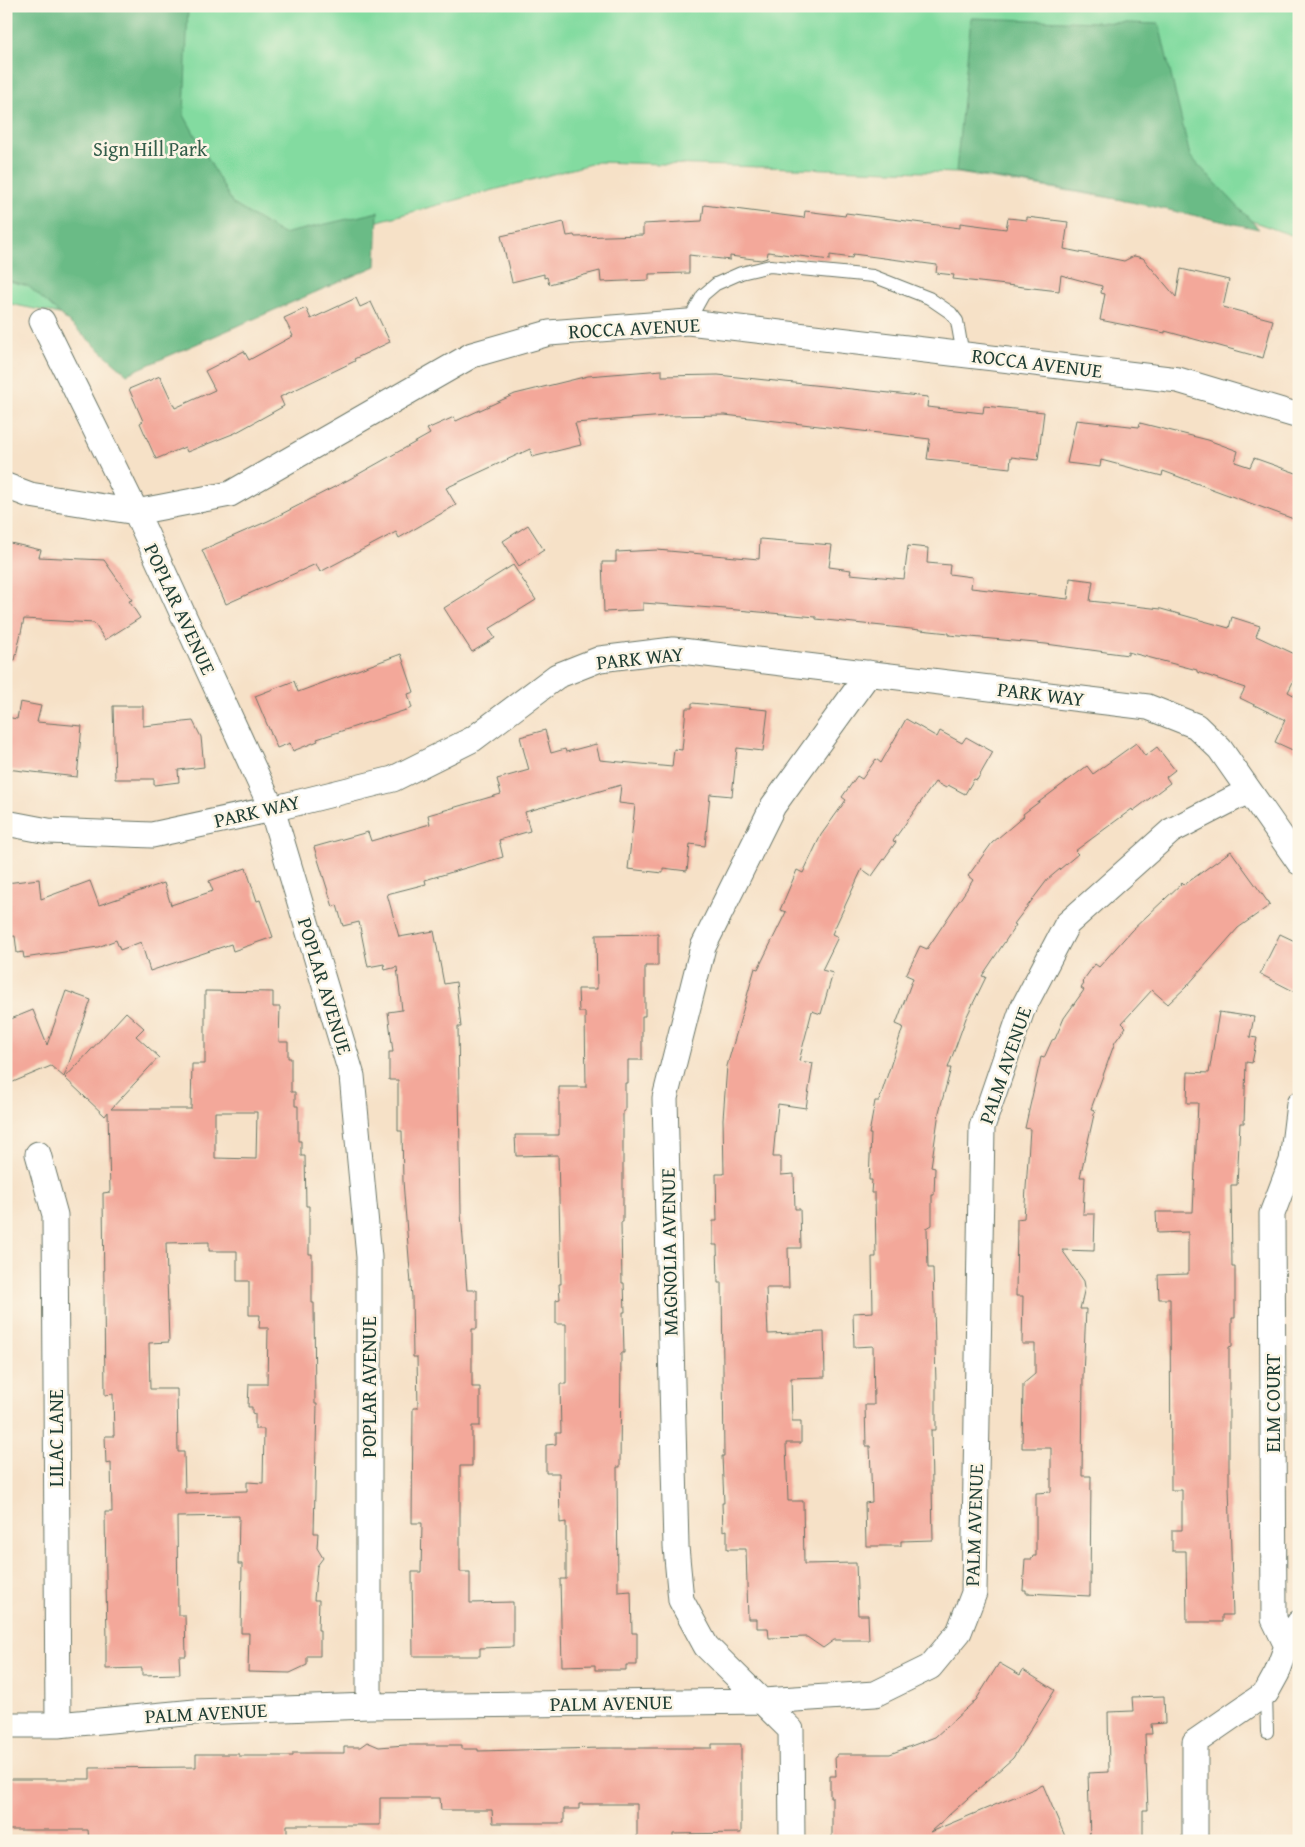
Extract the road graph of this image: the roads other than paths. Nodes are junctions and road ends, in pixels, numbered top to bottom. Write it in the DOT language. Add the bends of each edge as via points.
graph roads {
  1 [pos="42,321"];
  2 [pos="688,322"];
  3 [pos="963,355"];
  4 [pos="1299,416"];
  5 [pos="6,486"];
  6 [pos="136,512"];
  7 [pos="869,673"];
  8 [pos="1248,791"];
  9 [pos="272,809"];
  10 [pos="6,823"];
  11 [pos="1299,862"];
  12 [pos="1299,1104"];
  13 [pos="38,1154"];
  14 [pos="1292,1161"];
  15 [pos="1299,1196"];
  16 [pos="1299,1623"];
  17 [pos="1287,1646"];
  18 [pos="1266,1693"];
  19 [pos="763,1701"];
  20 [pos="368,1706"];
  21 [pos="6,1725"];
  22 [pos="58,1725"];
  23 [pos="1267,1732"];
  24 [pos="792,1841"];
  25 [pos="1195,1841"];
  1 -- 6 [label="street, POPLAR AVENUE"];
  2 -- 3 [label="street, ROCCA AVENUE"];
  2 -- 3 [label="lane" via="703,295 716,284 741,273 770,266 873,276 929,298 951,313 957,321"];
  2 -- 6 [label="street, ROCCA AVENUE" via="549,333 472,355 230,494"];
  3 -- 4 [label="street, ROCCA AVENUE" via="1178,380"];
  5 -- 6 [label="street, ROCCA AVENUE" via="30,495"];
  6 -- 9 [label="street, POPLAR AVENUE"];
  7 -- 8 [label="street, PARK WAY" via="1148,707 1196,726 1220,750"];
  7 -- 9 [label="street, PARK WAY" via="673,650 600,659 557,676 473,740 393,779"];
  7 -- 19 [label="street, MAGNOLIA AVENUE" via="773,806 703,948 665,1098 676,1547 681,1600 706,1646"];
  8 -- 11 [label="street, PARK WAY"];
  8 -- 19 [label="street, PALM AVENUE" via="1171,832 1067,924 1022,1010 982,1128 974,1593 959,1632 930,1667 875,1694"];
  9 -- 10 [label="street, PARK WAY" via="152,835 48,832"];
  9 -- 20 [label="street, POPLAR AVENUE" via="352,1076 369,1257"];
  12 -- 14 [label="street, ELM COURT"];
  13 -- 22 [label="street, LILAC LANE" via="55,1215"];
  14 -- 15 [label="street, ELM COURT"];
  14 -- 17 [label="street, ELM COURT" via="1272,1214 1274,1619"];
  16 -- 17 [label="street"];
  17 -- 18 [label="street"];
  18 -- 23 [label="lane"];
  18 -- 25 [label="street" via="1195,1742"];
  19 -- 20 [label="street, PALM AVENUE"];
  19 -- 24 [label="street, MAGNOLIA AVENUE" via="791,1730"];
  20 -- 22 [label="street, PALM AVENUE" via="195,1712"];
  21 -- 22 [label="street, PALM AVENUE"];
}
